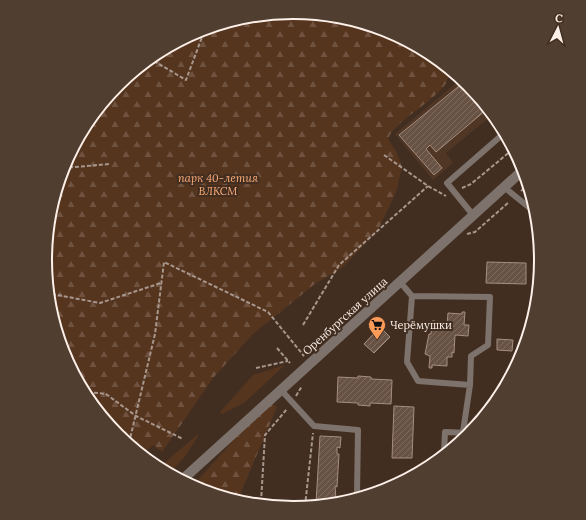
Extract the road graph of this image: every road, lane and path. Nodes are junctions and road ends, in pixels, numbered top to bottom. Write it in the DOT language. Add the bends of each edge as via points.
graph roads {
  1 [pos="202,37"];
  2 [pos="156,62"];
  3 [pos="500,137"];
  4 [pos="509,153"];
  5 [pos="384,156"];
  6 [pos="110,164"];
  7 [pos="70,167"];
  8 [pos="518,174"];
  9 [pos="428,186"];
  10 [pos="504,187"];
  11 [pos="523,190"];
  12 [pos="456,192"];
  13 [pos="449,197"];
  14 [pos="516,197"];
  15 [pos="528,206"];
  16 [pos="473,215"];
  17 [pos="464,235"];
  18 [pos="161,282"];
  19 [pos="400,282"];
  20 [pos="55,294"];
  21 [pos="412,296"];
  22 [pos="303,325"];
  23 [pos="277,348"];
  24 [pos="310,363"];
  25 [pos="256,368"];
  26 [pos="303,384"];
  27 [pos="470,385"];
  28 [pos="281,390"];
  29 [pos="92,392"];
  30 [pos="293,403"];
  31 [pos="136,416"];
  32 [pos="314,426"];
  33 [pos="463,430"];
  34 [pos="461,432"];
  35 [pos="130,437"];
  36 [pos="183,439"];
  37 [pos="444,448"];
  38 [pos="186,476"];
  39 [pos="357,492"];
  40 [pos="261,499"];
  41 [pos="306,500"];
  1 -- 2 [label="path" via="186,80"];
  3 -- 12 [label="lane" via="447,182"];
  4 -- 12 [label="path" via="471,184"];
  5 -- 9 [label="path"];
  6 -- 7 [label="path"];
  8 -- 10 [label="street, Оренбургская улица"];
  9 -- 13 [label="path"];
  9 -- 22 [label="path" via="339,265"];
  10 -- 14 [label="lane"];
  10 -- 16 [label="street, Оренбургская улица"];
  11 -- 14 [label="path"];
  12 -- 16 [label="lane"];
  14 -- 15 [label="lane"];
  14 -- 17 [label="path" via="475,232"];
  16 -- 19 [label="street, Оренбургская улица"];
  18 -- 20 [label="path" via="100,303"];
  18 -- 24 [label="path" via="164,262 268,312"];
  18 -- 31 [label="path" via="155,334"];
  19 -- 21 [label="lane"];
  19 -- 24 [label="street, Оренбургская улица"];
  21 -- 27 [label="lane" via="407,362 418,381"];
  21 -- 27 [label="lane" via="490,297 488,345 471,356"];
  23 -- 25 [label="path" via="289,362"];
  24 -- 28 [label="street, Оренбургская улица"];
  26 -- 30 [label="path"];
  27 -- 33 [label="lane"];
  28 -- 30 [label="lane"];
  28 -- 38 [label="street, Оренбургская улица"];
  29 -- 31 [label="path" via="106,394"];
  30 -- 32 [label="lane"];
  30 -- 40 [label="path" via="266,435"];
  31 -- 35 [label="path"];
  31 -- 36 [label="path"];
  32 -- 39 [label="lane" via="358,430"];
  32 -- 41 [label="path"];
  34 -- 37 [label="lane" via="444,432"];
}
